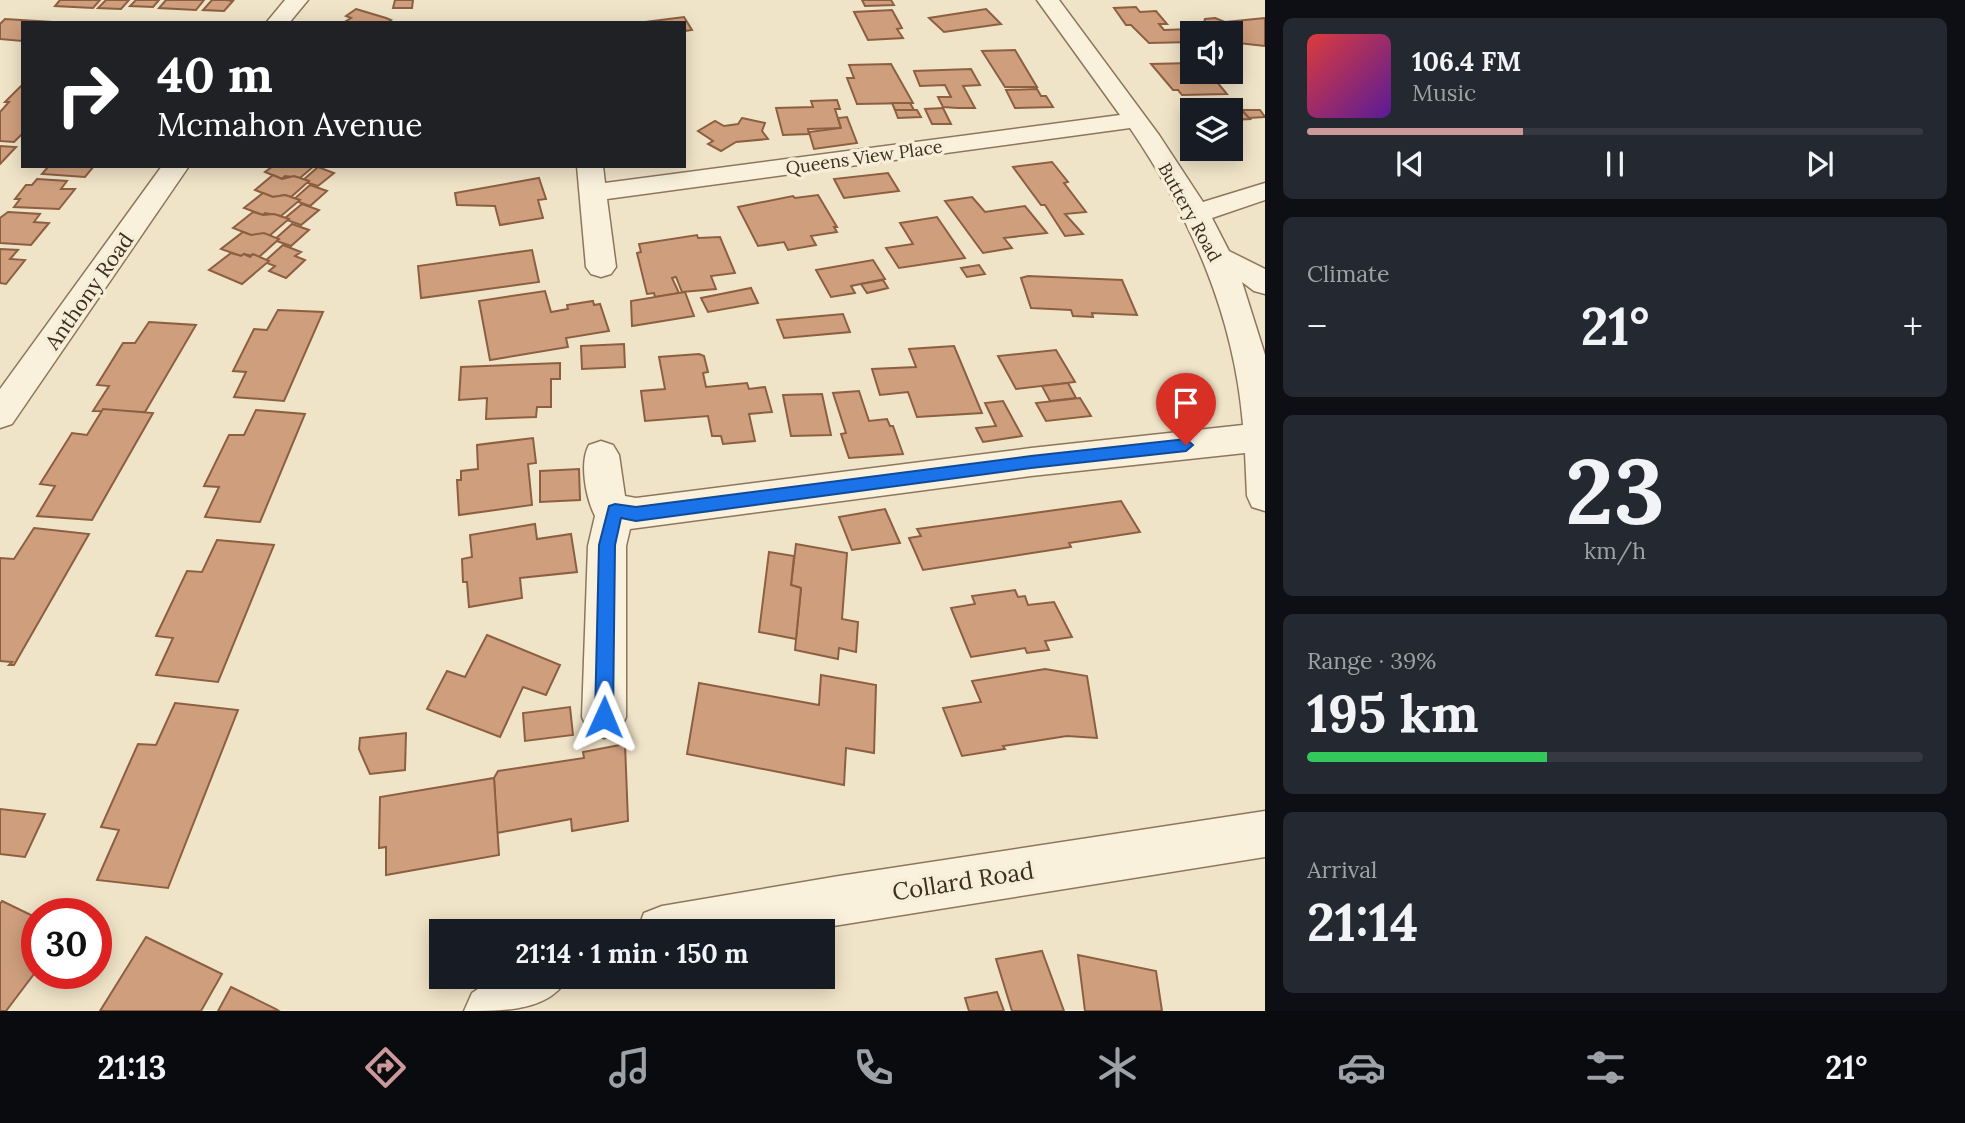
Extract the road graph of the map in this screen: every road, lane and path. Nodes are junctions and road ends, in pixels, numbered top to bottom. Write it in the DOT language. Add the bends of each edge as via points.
graph roads {
  1 [pos="297,0"];
  2 [pos="1048,0"];
  3 [pos="279,21"];
  4 [pos="1136,120"];
  5 [pos="175,168"];
  6 [pos="591,179"];
  7 [pos="1265,191"];
  8 [pos="1194,214"];
  9 [pos="1217,257"];
  10 [pos="601,267"];
  11 [pos="1265,284"];
  12 [pos="0,415"];
  13 [pos="1263,437"];
  14 [pos="601,455"];
  15 [pos="1265,496"];
  16 [pos="615,510"];
  17 [pos="604,717"];
  18 [pos="1265,834"];
  19 [pos="731,919"];
  20 [pos="524,989"];
  21 [pos="491,1011"];
  1 -- 3 [label="street"];
  2 -- 4 [label="street, Buttery Road"];
  4 -- 6 [label="street, Queens View Place"];
  4 -- 8 [label="street, Buttery Road"];
  5 -- 12 [label="street, Anthony Road"];
  6 -- 10 [label="street"];
  7 -- 8 [label="street"];
  8 -- 9 [label="street, Buttery Road"];
  9 -- 11 [label="street"];
  9 -- 13 [label="street, Buttery Road" via="1245,335"];
  13 -- 15 [label="street, Buttery Road"];
  13 -- 16 [label="street" via="636,514"];
  14 -- 16 [label="street" via="608,505"];
  16 -- 17 [label="street" via="607,545"];
  18 -- 19 [label="street, Collard Road"];
  20 -- 21 [label="street"];
}
